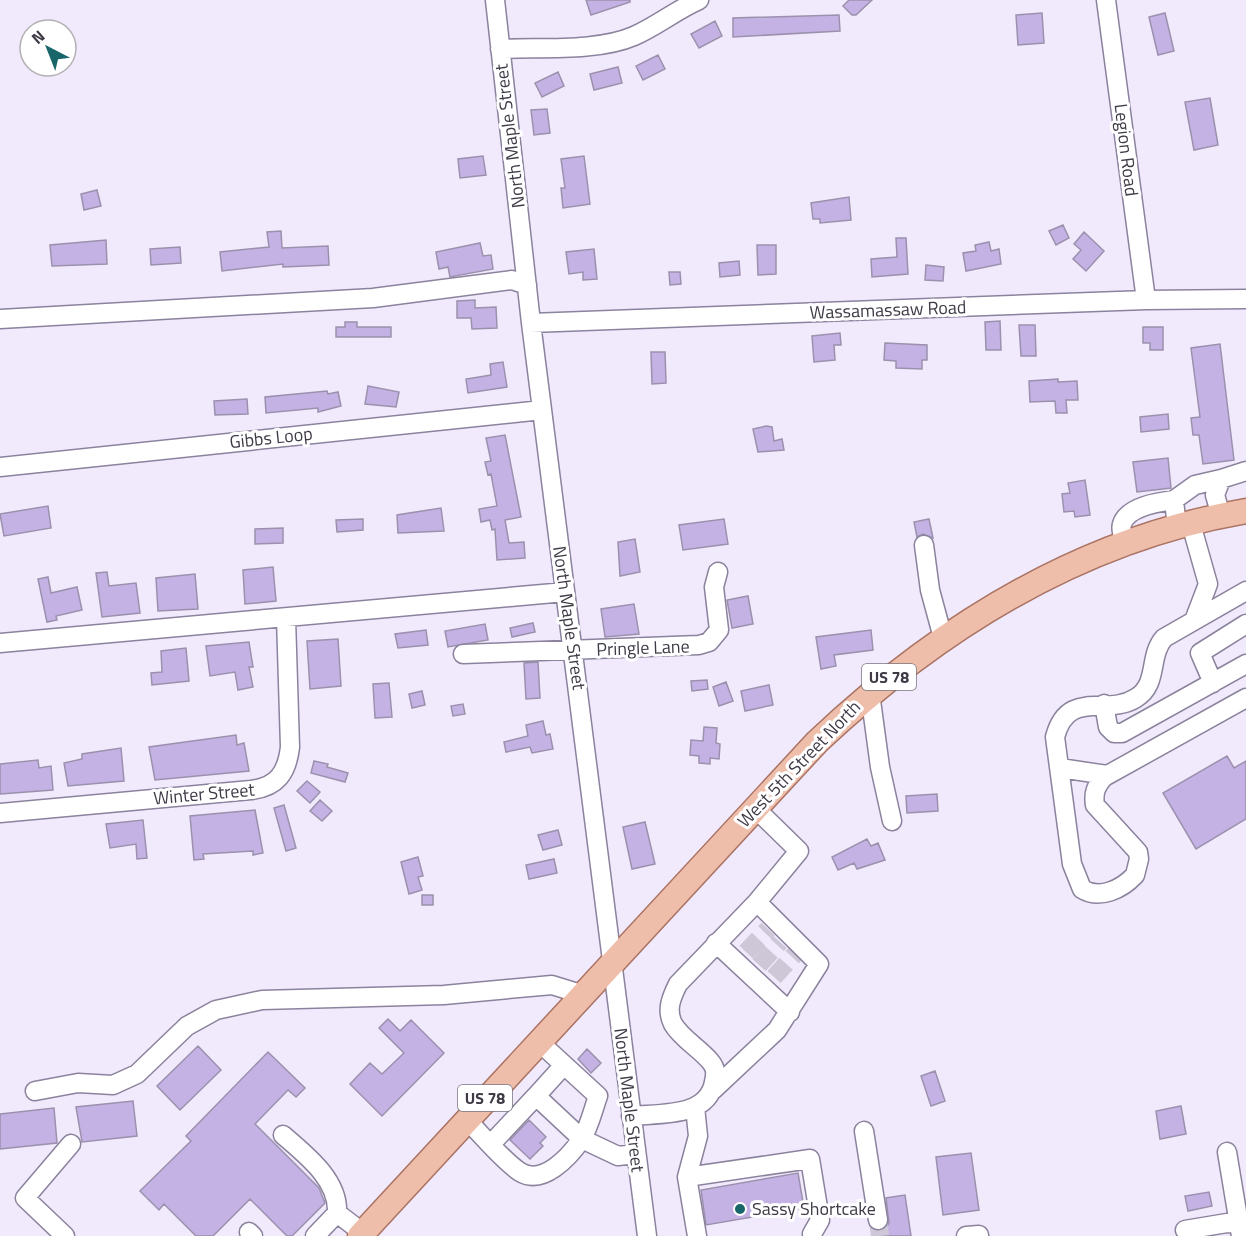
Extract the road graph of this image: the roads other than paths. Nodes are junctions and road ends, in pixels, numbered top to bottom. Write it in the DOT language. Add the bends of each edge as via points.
graph roads {
  1 [pos="495,0"];
  2 [pos="699,0"];
  3 [pos="1106,0"];
  4 [pos="500,49"];
  5 [pos="527,285"];
  6 [pos="1246,299"];
  7 [pos="1146,300"];
  8 [pos="0,320"];
  9 [pos="531,323"];
  10 [pos="542,410"];
  11 [pos="0,467"];
  12 [pos="1246,471"];
  13 [pos="1221,479"];
  14 [pos="1174,500"];
  15 [pos="1246,511"];
  16 [pos="1221,516"];
  17 [pos="1184,526"];
  18 [pos="1126,544"];
  19 [pos="924,546"];
  20 [pos="718,572"];
  21 [pos="1208,584"];
  22 [pos="565,592"];
  23 [pos="1242,593"];
  24 [pos="286,618"];
  25 [pos="1195,618"];
  26 [pos="1246,624"];
  27 [pos="943,638"];
  28 [pos="0,643"];
  29 [pos="573,651"];
  30 [pos="463,654"];
  31 [pos="1246,664"];
  32 [pos="1213,682"];
  33 [pos="870,693"];
  34 [pos="1246,698"];
  35 [pos="1104,704"];
  36 [pos="1060,768"];
  37 [pos="1107,775"];
  38 [pos="754,808"];
  39 [pos="0,813"];
  40 [pos="892,821"];
  41 [pos="757,902"];
  42 [pos="716,943"];
  43 [pos="612,961"];
  44 [pos="581,994"];
  45 [pos="790,1012"];
  46 [pos="538,1041"];
  47 [pos="564,1065"];
  48 [pos="713,1090"];
  49 [pos="35,1091"];
  50 [pos="536,1096"];
  51 [pos="695,1107"];
  52 [pos="631,1116"];
  53 [pos="466,1119"];
  54 [pos="864,1131"];
  55 [pos="283,1135"];
  56 [pos="582,1139"];
  57 [pos="70,1144"];
  58 [pos="491,1144"];
  59 [pos="1227,1152"];
  60 [pos="636,1154"];
  61 [pos="687,1177"];
  62 [pos="337,1213"];
  63 [pos="878,1220"];
  64 [pos="1242,1228"];
  65 [pos="1185,1230"];
  66 [pos="362,1234"];
  67 [pos="809,1235"];
  68 [pos="65,1236"];
  69 [pos="315,1236"];
  70 [pos="647,1236"];
  71 [pos="698,1236"];
  1 -- 4 [label="street, North Maple Street"];
  2 -- 4 [label="street" via="622,40"];
  3 -- 7 [label="street, Legion Road"];
  4 -- 5 [label="street, North Maple Street"];
  5 -- 8 [label="street" via="512,280 373,298"];
  5 -- 9 [label="street, North Maple Street"];
  6 -- 7 [label="street, Wassamassaw Road"];
  7 -- 9 [label="street, Wassamassaw Road"];
  9 -- 10 [label="street, North Maple Street"];
  10 -- 11 [label="street, Gibbs Loop"];
  10 -- 22 [label="street, North Maple Street"];
  12 -- 13 [label="street"];
  13 -- 14 [label="street" via="1195,485"];
  13 -- 16 [label="street" via="1215,495"];
  14 -- 17 [label="street"];
  14 -- 18 [label="street" via="1141,508 1126,518 1122,530"];
  15 -- 16 [label="main road, West 5th Street North / US 78"];
  16 -- 17 [label="main road, West 5th Street North / US 78"];
  17 -- 18 [label="main road, West 5th Street North / US 78"];
  17 -- 21 [label="street"];
  18 -- 27 [label="main road, West 5th Street North / US 78" via="1044,578"];
  19 -- 27 [label="street" via="930,590"];
  20 -- 29 [label="street, Pringle Lane" via="714,587 719,630 710,642"];
  21 -- 23 [label="street"];
  21 -- 25 [label="street"];
  22 -- 24 [label="street"];
  22 -- 29 [label="street, North Maple Street"];
  23 -- 25 [label="street"];
  24 -- 28 [label="street"];
  24 -- 39 [label="street, Winter Street" via="290,747 288,762 276,783 264,789"];
  25 -- 35 [label="street" via="1159,643 1153,657 1152,678 1142,693 1130,701"];
  26 -- 32 [label="street" via="1200,653"];
  27 -- 33 [label="main road, West 5th Street North / US 78"];
  29 -- 30 [label="street, Pringle Lane"];
  29 -- 43 [label="street, North Maple Street"];
  31 -- 32 [label="street"];
  32 -- 35 [label="street" via="1122,733 1114,733 1108,727"];
  33 -- 38 [label="main road, West 5th Street North / US 78" via="817,741"];
  33 -- 40 [label="street"];
  34 -- 37 [label="street"];
  35 -- 36 [label="street" via="1078,708 1062,720 1055,737"];
  36 -- 37 [label="street"];
  36 -- 37 [label="street" via="1074,875 1083,889 1095,895 1130,881 1139,860 1138,852 1095,805 1095,790"];
  38 -- 41 [label="street" via="799,851"];
  38 -- 43 [label="main road, West 5th Street North / US 78"];
  41 -- 42 [label="street"];
  41 -- 45 [label="street" via="778,931 819,964"];
  42 -- 45 [label="street" via="769,982"];
  42 -- 48 [label="street" via="678,984 670,1001 674,1026 711,1062 716,1072"];
  43 -- 44 [label="main road, US 78"];
  43 -- 52 [label="street, North Maple Street"];
  44 -- 46 [label="main road, US 78"];
  44 -- 49 [label="street" via="552,985 444,996 262,1000 216,1010 187,1026 137,1074 114,1085 78,1083"];
  45 -- 48 [label="street" via="777,1030"];
  46 -- 47 [label="street"];
  46 -- 53 [label="main road, US 78"];
  47 -- 50 [label="street"];
  47 -- 56 [label="street" via="598,1096"];
  48 -- 51 [label="street" via="702,1105"];
  50 -- 56 [label="street"];
  50 -- 58 [label="street"];
  51 -- 52 [label="street"];
  51 -- 61 [label="street" via="698,1136"];
  52 -- 60 [label="street, North Maple Street"];
  53 -- 58 [label="street"];
  53 -- 66 [label="main road, US 78"];
  54 -- 63 [label="street"];
  55 -- 62 [label="street" via="316,1164 338,1197"];
  56 -- 58 [label="street" via="561,1162 546,1173 533,1176 520,1172"];
  56 -- 60 [label="street" via="618,1156"];
  57 -- 68 [label="street" via="25,1198"];
  59 -- 64 [label="street"];
  60 -- 70 [label="street, North Maple Street"];
  61 -- 67 [label="street" via="810,1160 820,1220"];
  61 -- 71 [label="street"];
  62 -- 66 [label="street"];
  62 -- 69 [label="street"];
  64 -- 65 [label="street"];
}
